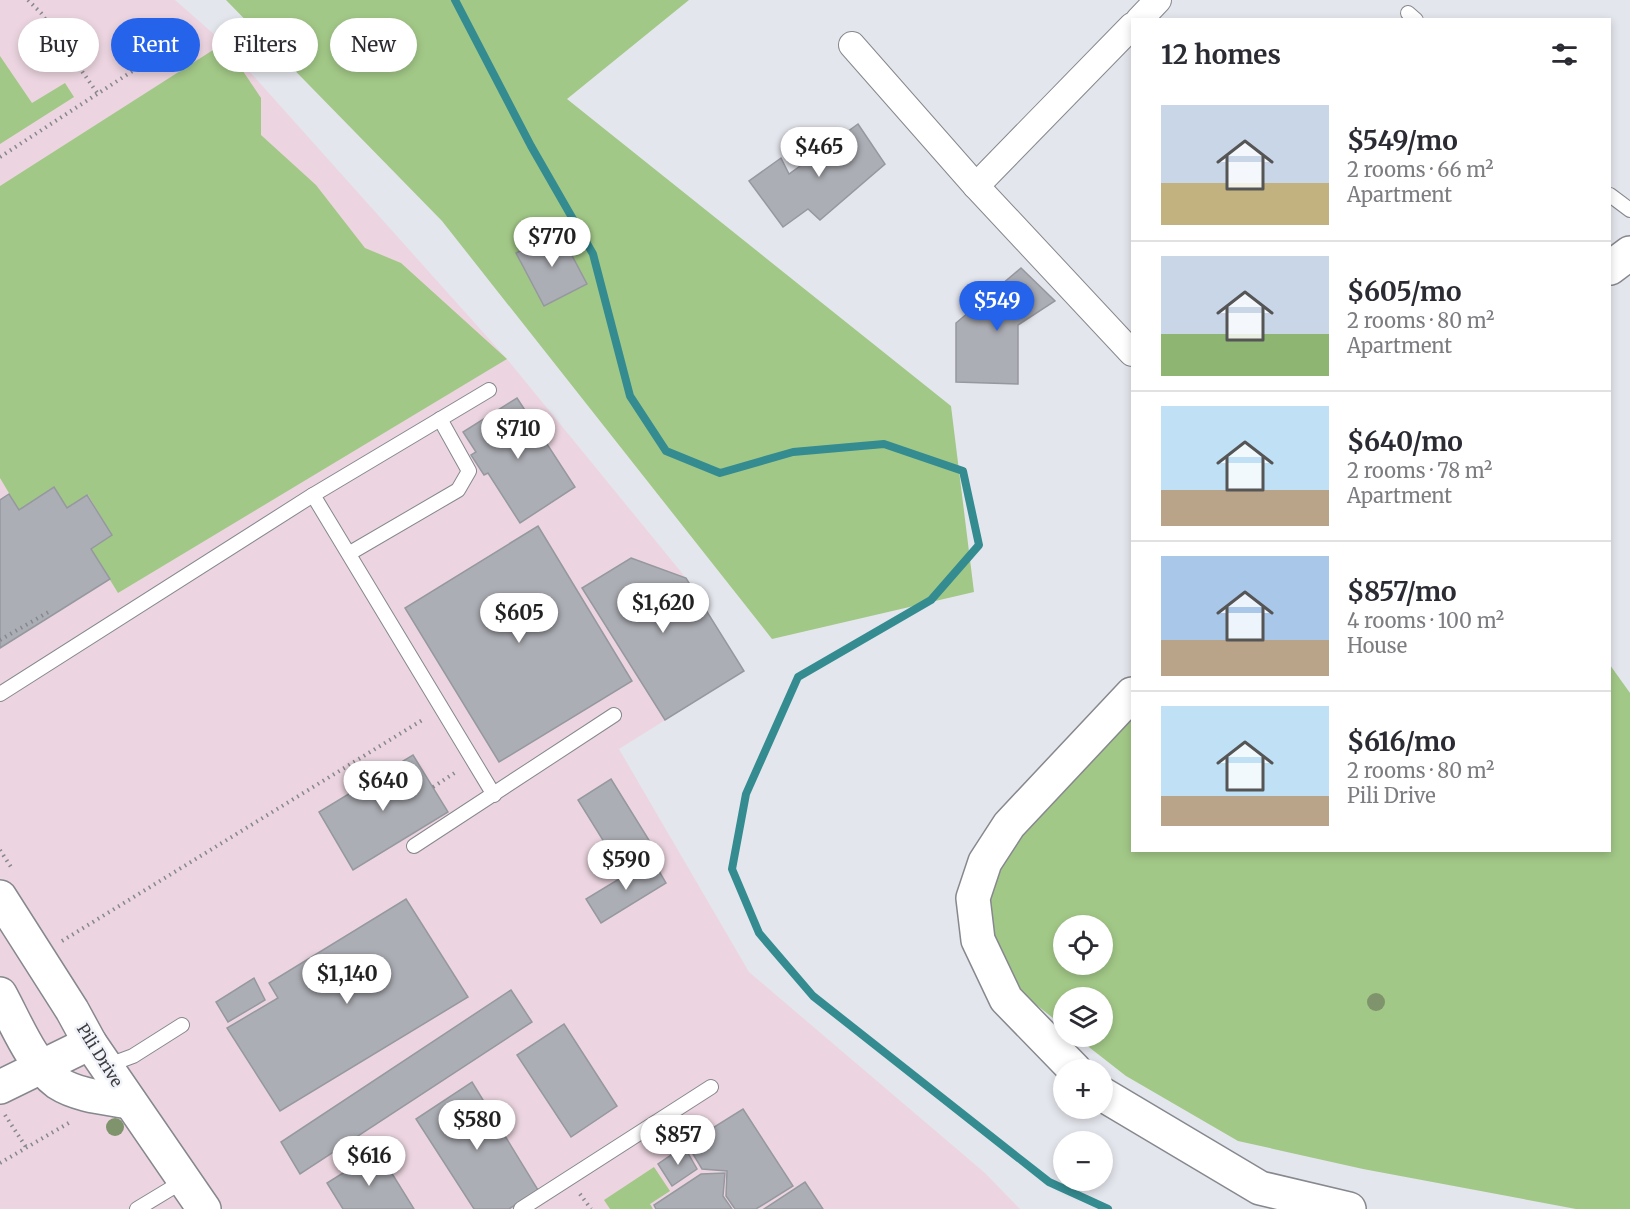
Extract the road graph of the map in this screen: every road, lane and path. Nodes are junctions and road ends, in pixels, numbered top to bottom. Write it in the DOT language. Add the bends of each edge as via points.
graph roads {
  1 [pos="28,0"];
  2 [pos="1158,0"];
  3 [pos="1141,18"];
  4 [pos="1131,27"];
  5 [pos="852,45"];
  6 [pos="132,72"];
  7 [pos="99,94"];
  8 [pos="0,157"];
  9 [pos="976,186"];
  10 [pos="1611,196"];
  11 [pos="1630,210"];
  12 [pos="1630,253"];
  13 [pos="1611,267"];
  14 [pos="1131,352"];
  15 [pos="489,390"];
  16 [pos="440,419"];
  17 [pos="313,495"];
  18 [pos="350,553"];
  19 [pos="50,611"];
  20 [pos="0,640"];
  21 [pos="0,694"];
  22 [pos="1131,695"];
  23 [pos="442,708"];
  24 [pos="614,714"];
  25 [pos="474,760"];
  26 [pos="433,787"];
  27 [pos="494,795"];
  28 [pos="414,846"];
  29 [pos="0,897"];
  30 [pos="61,941"];
  31 [pos="0,994"];
  32 [pos="182,1025"];
  33 [pos="98,1054"];
  34 [pos="1064,1059"];
  35 [pos="40,1066"];
  36 [pos="2,1087"];
  37 [pos="711,1087"];
  38 [pos="1113,1101"];
  39 [pos="130,1102"];
  40 [pos="81,1116"];
  41 [pos="26,1147"];
  42 [pos="0,1163"];
  43 [pos="185,1180"];
  44 [pos="137,1209"];
  45 [pos="204,1209"];
  46 [pos="521,1209"];
  47 [pos="1349,1209"];
  1 -- 7 [label="path"];
  2 -- 3 [label="street"];
  4 -- 9 [label="street"];
  5 -- 9 [label="street"];
  6 -- 7 [label="path"];
  7 -- 8 [label="path"];
  9 -- 14 [label="street"];
  10 -- 11 [label="lane"];
  12 -- 13 [label="street"];
  15 -- 16 [label="lane"];
  16 -- 17 [label="lane"];
  16 -- 18 [label="lane" via="469,471 458,490"];
  17 -- 18 [label="lane"];
  17 -- 21 [label="lane"];
  18 -- 23 [label="lane"];
  19 -- 20 [label="path"];
  22 -- 34 [label="street" via="1010,825 986,862 973,898 978,940 1006,999"];
  23 -- 25 [label="lane"];
  23 -- 30 [label="path"];
  24 -- 27 [label="lane"];
  25 -- 26 [label="path"];
  25 -- 27 [label="lane"];
  27 -- 28 [label="lane"];
  29 -- 33 [label="street, Pili Drive"];
  31 -- 35 [label="street"];
  32 -- 33 [label="lane" via="133,1056"];
  33 -- 35 [label="street"];
  33 -- 39 [label="street, Pili Drive"];
  35 -- 36 [label="street"];
  35 -- 39 [label="street" via="59,1083 82,1093"];
  36 -- 41 [label="path"];
  37 -- 46 [label="lane"];
  38 -- 47 [label="street" via="1260,1188"];
  39 -- 43 [label="street, Pili Drive"];
  40 -- 41 [label="path"];
  41 -- 42 [label="path"];
  43 -- 44 [label="lane"];
  43 -- 45 [label="street, Pili Drive"];
}
